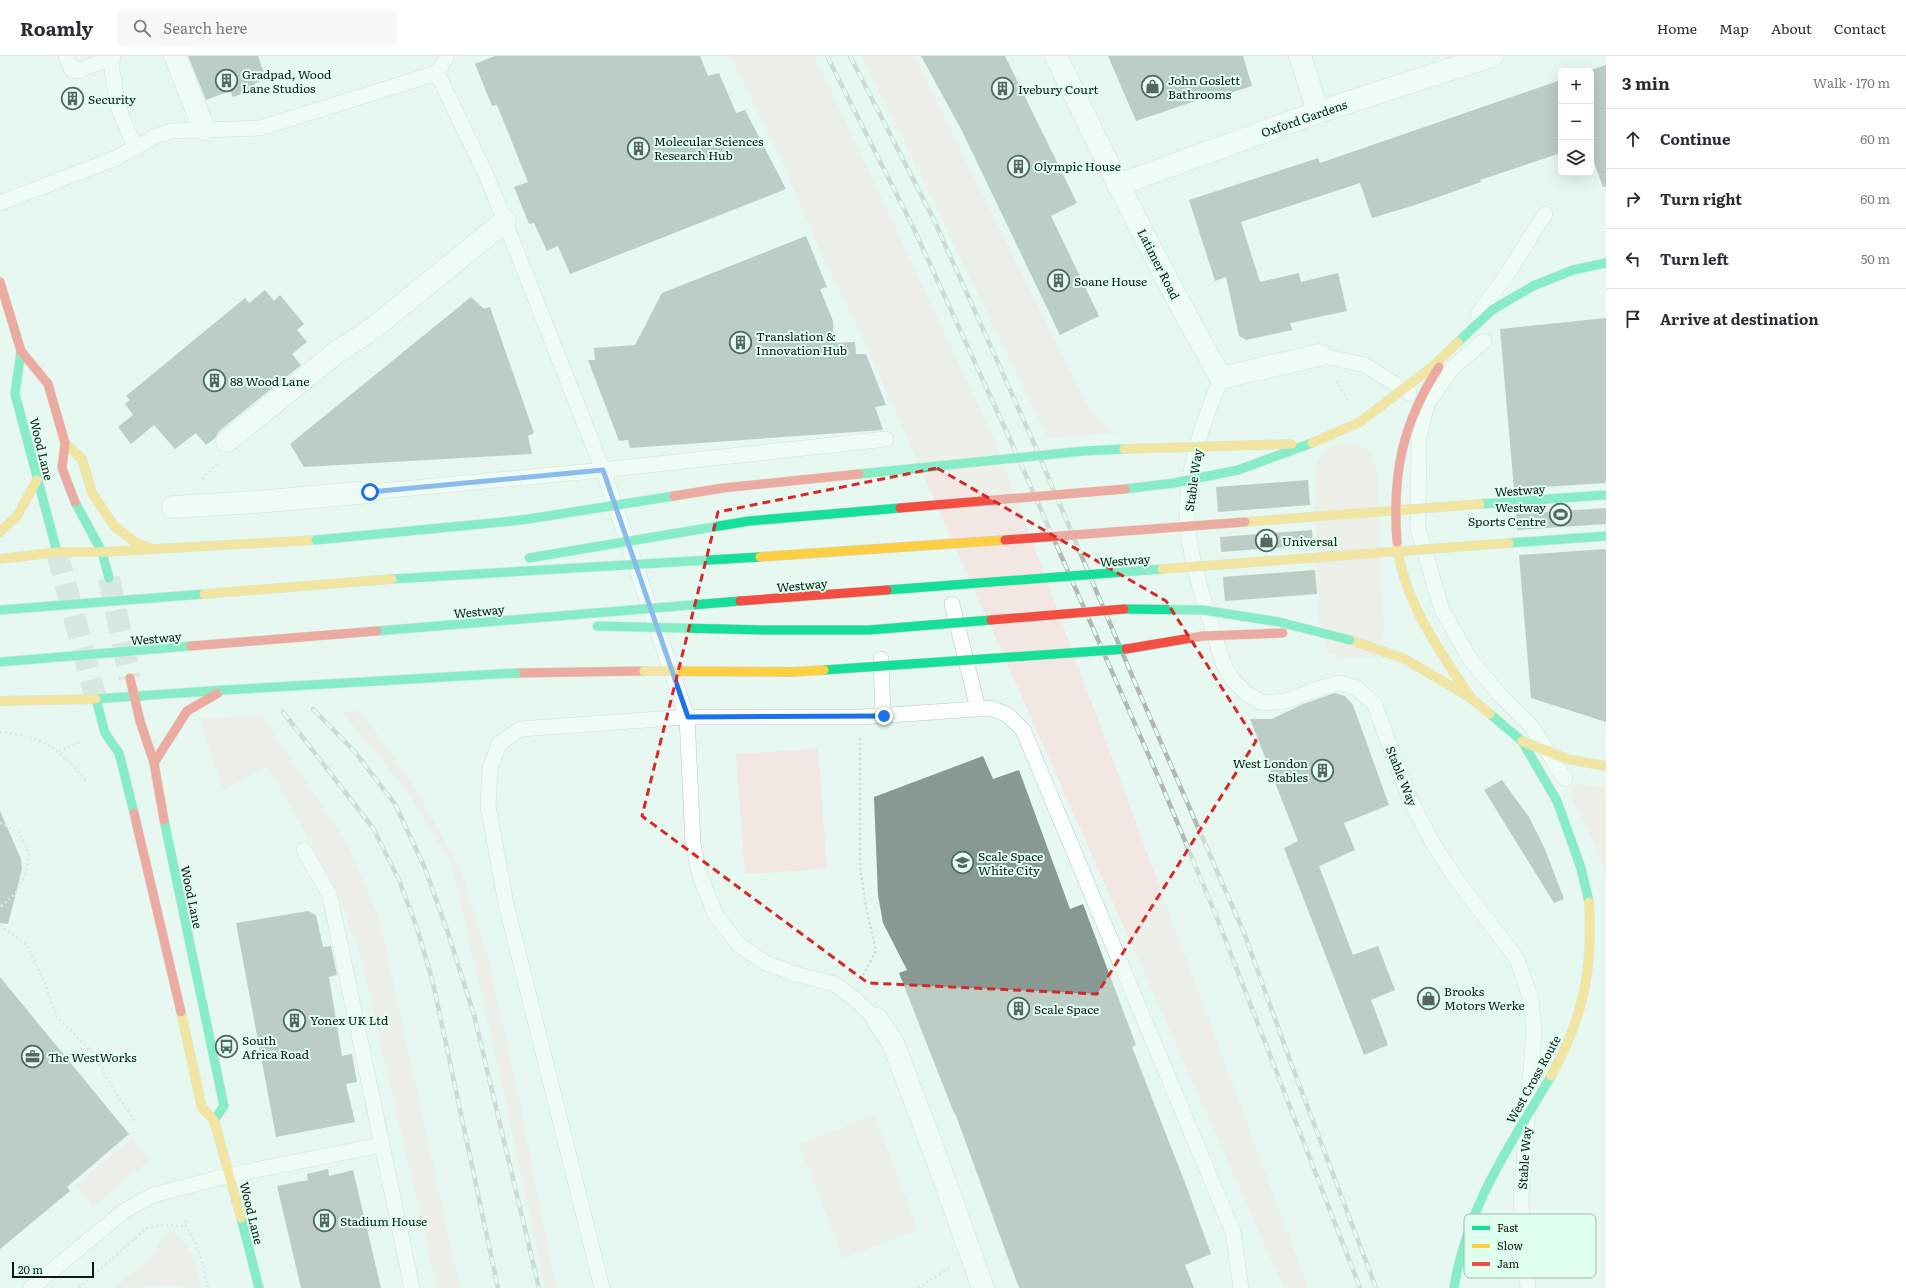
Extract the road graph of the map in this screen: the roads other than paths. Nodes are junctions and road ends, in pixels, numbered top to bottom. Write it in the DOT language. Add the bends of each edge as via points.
graph roads {
  1 [pos="66,56"];
  2 [pos="175,56"];
  3 [pos="447,56"];
  4 [pos="1056,56"];
  5 [pos="1300,56"];
  6 [pos="1492,56"];
  7 [pos="113,57"];
  8 [pos="437,73"];
  9 [pos="1318,112"];
  10 [pos="204,129"];
  11 [pos="135,148"];
  12 [pos="1118,185"];
  13 [pos="0,203"];
  14 [pos="1545,214"];
  15 [pos="505,221"];
  16 [pos="1606,264"];
  17 [pos="0,282"];
  18 [pos="1484,341"];
  19 [pos="1458,342"];
  20 [pos="21,351"];
  21 [pos="1319,355"];
  22 [pos="1221,378"];
  23 [pos="1427,404"];
  24 [pos="886,439"];
  25 [pos="227,441"];
  26 [pos="65,443"];
  27 [pos="1311,444"];
  28 [pos="603,470"];
  29 [pos="37,480"];
  30 [pos="370,492"];
  31 [pos="1606,495"];
  32 [pos="173,507"];
  33 [pos="0,532"];
  34 [pos="1606,536"];
  35 [pos="152,549"];
  36 [pos="57,552"];
  37 [pos="102,552"];
  38 [pos="0,559"];
  39 [pos="521,560"];
  40 [pos="506,562"];
  41 [pos="420,577"];
  42 [pos="109,578"];
  43 [pos="952,604"];
  44 [pos="0,610"];
  45 [pos="484,623"];
  46 [pos="562,625"];
  47 [pos="586,626"];
  48 [pos="1350,640"];
  49 [pos="881,659"];
  50 [pos="0,662"];
  51 [pos="130,678"];
  52 [pos="224,690"];
  53 [pos="135,697"];
  54 [pos="1471,698"];
  55 [pos="96,699"];
  56 [pos="0,701"];
  57 [pos="978,709"];
  58 [pos="884,716"];
  59 [pos="688,717"];
  60 [pos="1522,741"];
  61 [pos="154,763"];
  62 [pos="1606,766"];
  63 [pos="1565,779"];
  64 [pos="304,850"];
  65 [pos="877,1019"];
  66 [pos="214,1120"];
  67 [pos="381,1145"];
  68 [pos="230,1175"];
  69 [pos="1473,1214"];
  70 [pos="1522,1214"];
  71 [pos="1464,1240"];
  72 [pos="1527,1278"];
  73 [pos="31,1288"];
  74 [pos="259,1288"];
  75 [pos="412,1288"];
  76 [pos="602,1288"];
  77 [pos="983,1288"];
  78 [pos="1241,1288"];
  79 [pos="1454,1288"];
  80 [pos="1528,1288"];
  1 -- 7 [label="lane" via="72,70 76,71"];
  2 -- 10 [label="street"];
  3 -- 8 [label="lane"];
  4 -- 12 [label="street, Latimer Road"];
  5 -- 9 [label="street"];
  6 -- 9 [label="street, Oxford Gardens"];
  7 -- 11 [label="lane" via="112,70 118,107"];
  8 -- 10 [label="lane" via="256,129"];
  8 -- 15 [label="lane" via="488,179"];
  9 -- 12 [label="street, Oxford Gardens"];
  10 -- 11 [label="lane" via="172,131 156,136"];
  11 -- 13 [label="lane" via="116,158"];
  12 -- 22 [label="street, Latimer Road" via="1189,323"];
  14 -- 19 [label="lane" via="1506,276"];
  15 -- 25 [label="street" via="371,330 337,352"];
  15 -- 28 [label="lane"];
  16 -- 19 [label="main road" via="1573,270 1533,286 1492,310"];
  17 -- 20 [label="main road, Wood Lane"];
  18 -- 23 [label="lane" via="1453,367"];
  19 -- 27 [label="main road, bridge" via="1432,367 1360,422"];
  19 -- 54 [label="main road, bridge" via="1431,378 1413,415 1399,453 1395,486 1396,523 1401,565 1416,607 1437,647"];
  20 -- 26 [label="main road, Wood Lane" via="48,384"];
  20 -- 29 [label="main road, Wood Lane" via="16,394"];
  21 -- 22 [label="street"];
  21 -- 23 [label="lane" via="1365,365"];
  22 -- 70 [label="lane, Stable Way" via="1202,427 1192,465 1187,508 1190,548 1223,663 1232,679 1247,694 1263,703 1286,701 1338,683 1355,687 1374,703 1409,797 1432,842 1456,879 1517,959 1531,1000 1534,1032"];
  23 -- 63 [label="lane" via="1419,437 1418,529 1442,610 1470,659 1500,695 1532,726"];
  24 -- 28 [label="lane"];
  26 -- 35 [label="main road, Wood Lane" via="82,459 92,493 114,526 136,543"];
  26 -- 37 [label="main road, Wood Lane" via="62,468 78,510"];
  27 -- 35 [label="main road, bridge" via="1084,451 723,488 522,520 316,540"];
  27 -- 39 [label="main road, bridge" via="1238,470 1174,483 1106,492 749,521"];
  28 -- 30 [label="lane"];
  28 -- 59 [label="lane"];
  29 -- 33 [label="main road" via="17,516"];
  29 -- 36 [label="main road, Wood Lane"];
  30 -- 32 [label="street"];
  31 -- 41 [label="main road, Westway, bridge" via="863,551"];
  34 -- 45 [label="main road, Westway, bridge" via="868,591"];
  35 -- 37 [label="main road"];
  36 -- 37 [label="main road"];
  36 -- 38 [label="main road"];
  37 -- 42 [label="main road, Wood Lane"];
  40 -- 41 [label="main road, bridge"];
  41 -- 44 [label="main road, Westway, bridge"];
  43 -- 57 [label="lane"];
  45 -- 46 [label="main road, bridge"];
  45 -- 50 [label="main road, Westway, bridge"];
  47 -- 48 [label="main road, bridge" via="869,630 1126,609 1202,610 1279,622"];
  48 -- 52 [label="main road, bridge" via="1268,633 1203,636 1132,649 793,672 516,673"];
  48 -- 54 [label="main road" via="1405,659"];
  49 -- 58 [label="lane"];
  51 -- 53 [label="main road, Wood Lane"];
  52 -- 53 [label="main road"];
  52 -- 61 [label="main road" via="188,711"];
  53 -- 55 [label="main road"];
  53 -- 61 [label="main road, Wood Lane"];
  54 -- 60 [label="main road"];
  55 -- 56 [label="main road"];
  55 -- 66 [label="main road, Wood Lane" via="105,733 120,753 202,1108"];
  57 -- 58 [label="lane"];
  57 -- 78 [label="lane" via="991,708 1008,715 1023,730 1232,1232"];
  58 -- 59 [label="lane"];
  59 -- 65 [label="lane" via="693,844 700,876 716,916 740,946 766,963 795,974 835,984"];
  59 -- 76 [label="lane" via="520,729 499,744 490,769 488,806 506,904"];
  60 -- 62 [label="main road, bridge" via="1567,759"];
  60 -- 69 [label="main road, West Cross Route, bridge" via="1557,801 1581,868 1589,902 1589,971 1578,1018 1569,1041 1556,1068 1487,1184"];
  61 -- 66 [label="main road, Wood Lane" via="224,1106"];
  64 -- 67 [label="lane" via="330,896"];
  65 -- 77 [label="street" via="893,1042"];
  66 -- 68 [label="main road, Wood Lane"];
  67 -- 68 [label="lane"];
  67 -- 75 [label="lane"];
  68 -- 73 [label="lane" via="153,1195 124,1211"];
  68 -- 74 [label="main road, Wood Lane"];
  71 -- 79 [label="main road, West Cross Route, bridge"];
  72 -- 80 [label="lane, Stable Way"];
}
